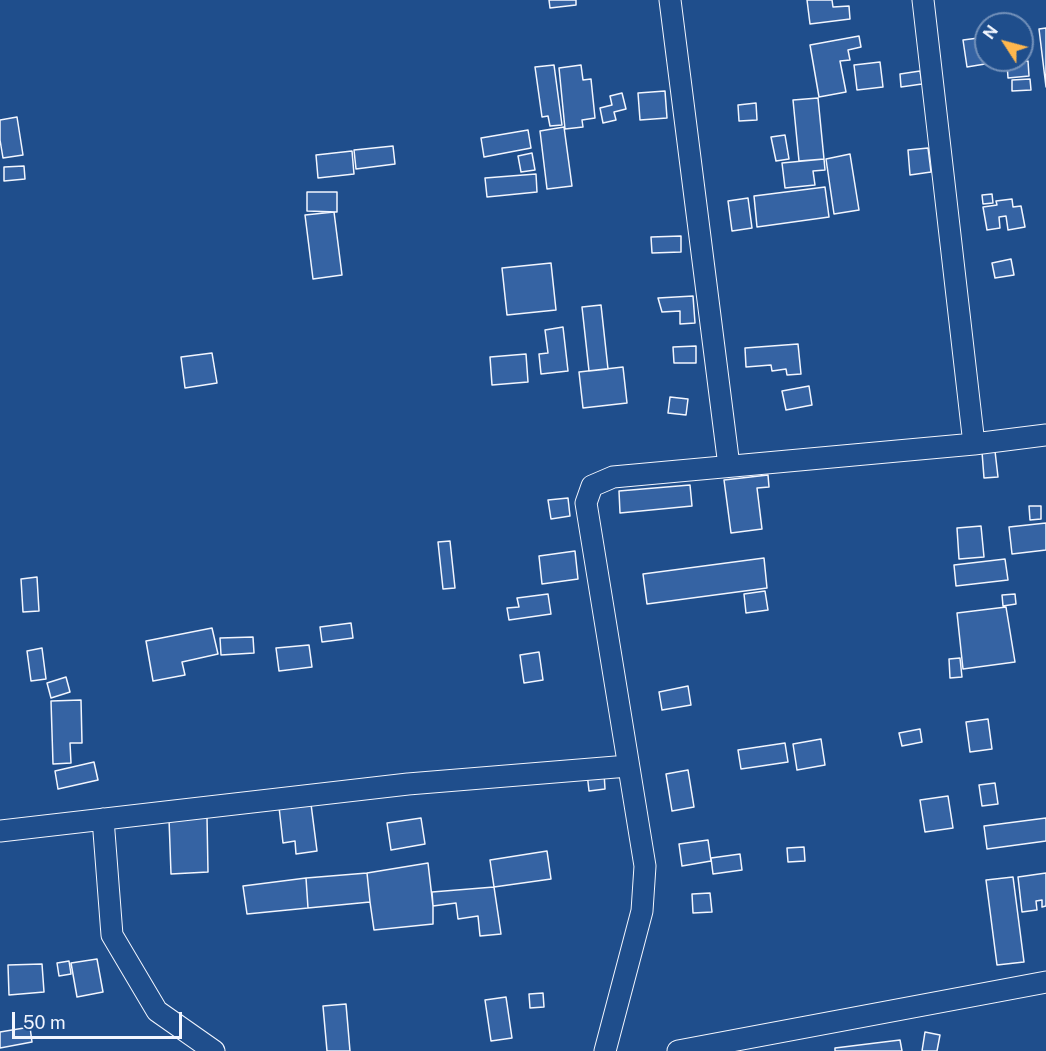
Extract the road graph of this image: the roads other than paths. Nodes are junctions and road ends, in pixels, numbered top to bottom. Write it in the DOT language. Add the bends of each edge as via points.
graph roads {
  1 [pos="670,0"];
  2 [pos="923,0"];
  3 [pos="1046,435"];
  4 [pos="974,444"];
  5 [pos="729,466"];
  6 [pos="628,766"];
  7 [pos="103,819"];
  8 [pos="0,831"];
  9 [pos="1046,982"];
  10 [pos="214,1051"];
  11 [pos="605,1051"];
  12 [pos="678,1051"];
  1 -- 5 [label="street"];
  2 -- 4 [label="street"];
  3 -- 4 [label="street"];
  4 -- 5 [label="street"];
  5 -- 6 [label="street" via="613,477 592,486 585,503"];
  6 -- 7 [label="street" via="408,783"];
  6 -- 11 [label="street" via="645,866 642,911"];
  7 -- 8 [label="street"];
  7 -- 10 [label="street" via="112,935 157,1011"];
  9 -- 12 [label="street"];
}
